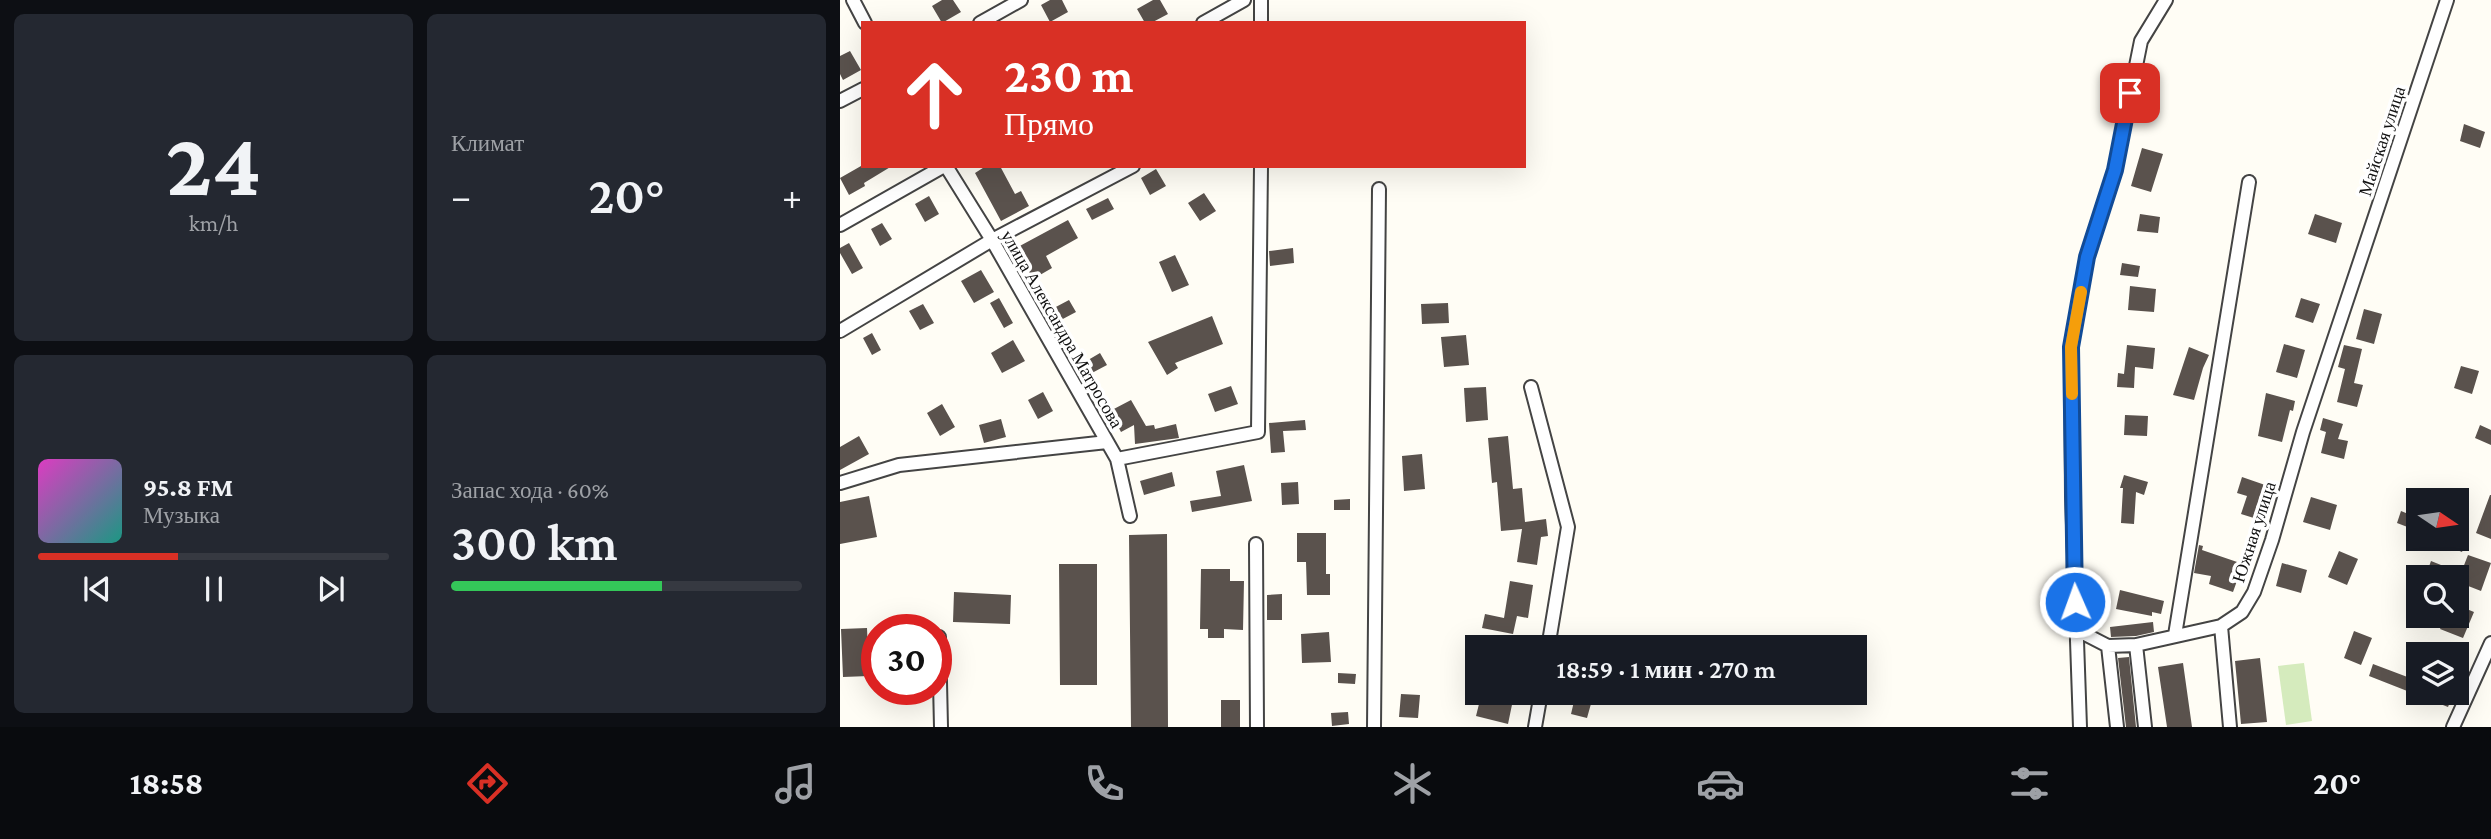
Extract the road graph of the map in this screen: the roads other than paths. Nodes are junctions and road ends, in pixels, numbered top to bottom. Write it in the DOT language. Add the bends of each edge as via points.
graph roads {
  1 [pos="853,0"];
  2 [pos="1021,0"];
  3 [pos="1244,0"];
  4 [pos="1261,0"];
  5 [pos="2166,0"];
  6 [pos="2447,0"];
  7 [pos="865,21"];
  8 [pos="984,21"];
  9 [pos="1207,21"];
  10 [pos="1261,21"];
  11 [pos="861,90"];
  12 [pos="840,101"];
  13 [pos="941,168"];
  14 [pos="946,168"];
  15 [pos="1129,168"];
  16 [pos="1261,168"];
  17 [pos="2249,182"];
  18 [pos="1379,189"];
  19 [pos="840,225"];
  20 [pos="992,240"];
  21 [pos="2350,293"];
  22 [pos="840,331"];
  23 [pos="1531,387"];
  24 [pos="1107,442"];
  25 [pos="1117,459"];
  26 [pos="840,483"];
  27 [pos="1130,516"];
  28 [pos="1256,544"];
  29 [pos="2221,626"];
  30 [pos="2075,629"];
  31 [pos="1550,635"];
  32 [pos="2175,635"];
  33 [pos="2491,643"];
  34 [pos="2136,645"];
  35 [pos="2108,646"];
  36 [pos="941,705"];
  37 [pos="1539,705"];
  38 [pos="941,727"];
  39 [pos="1257,727"];
  40 [pos="1374,727"];
  41 [pos="1535,727"];
  42 [pos="2080,727"];
  43 [pos="2117,727"];
  44 [pos="2145,727"];
  45 [pos="2230,727"];
  46 [pos="2453,727"];
  1 -- 7 [label="street"];
  2 -- 8 [label="street"];
  3 -- 9 [label="street"];
  4 -- 10 [label="street"];
  5 -- 30 [label="street" via="2141,41 2115,170 2087,257 2071,347"];
  6 -- 21 [label="street, Майская улица"];
  11 -- 12 [label="street"];
  13 -- 19 [label="street"];
  14 -- 20 [label="street, улица Александра Матросова"];
  15 -- 20 [label="street"];
  16 -- 25 [label="street" via="1258,432"];
  17 -- 32 [label="street"];
  18 -- 40 [label="street"];
  20 -- 22 [label="street"];
  20 -- 24 [label="street, улица Александра Матросова"];
  21 -- 29 [label="street, Южная улица" via="2254,592 2242,612"];
  23 -- 31 [label="street" via="1568,527"];
  24 -- 25 [label="street, улица Александра Матросова"];
  24 -- 26 [label="street" via="899,465"];
  25 -- 27 [label="street, улица Александра Матросова"];
  28 -- 39 [label="street"];
  29 -- 32 [label="street, Южная улица"];
  29 -- 45 [label="street"];
  30 -- 35 [label="street, Южная улица"];
  30 -- 42 [label="street"];
  32 -- 34 [label="street, Южная улица"];
  33 -- 46 [label="street"];
  34 -- 35 [label="street, Южная улица"];
  34 -- 44 [label="street"];
  35 -- 43 [label="street"];
  36 -- 38 [label="street"];
  37 -- 41 [label="street"];
}
